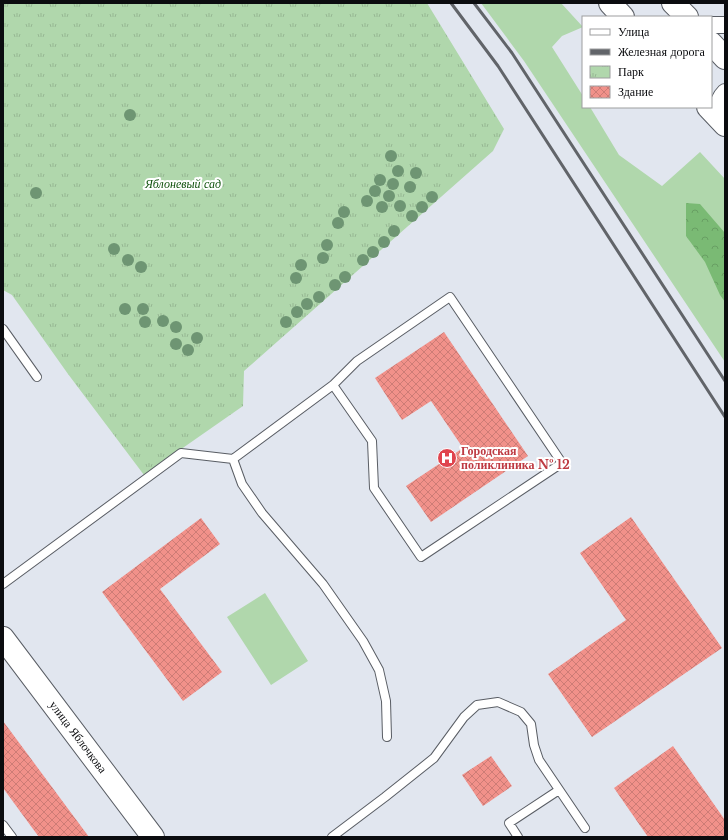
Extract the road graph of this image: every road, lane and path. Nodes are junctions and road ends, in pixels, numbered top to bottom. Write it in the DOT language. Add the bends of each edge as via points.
graph roads {
  1 [pos="610,3"];
  2 [pos="622,16"];
  3 [pos="712,25"];
  4 [pos="725,25"];
  5 [pos="712,44"];
  6 [pos="725,58"];
  7 [pos="725,92"];
  8 [pos="709,108"];
  9 [pos="725,124"];
  10 [pos="3,329"];
  11 [pos="37,377"];
  12 [pos="332,385"];
  13 [pos="234,459"];
  14 [pos="3,584"];
  15 [pos="3,638"];
  16 [pos="387,737"];
  17 [pos="559,790"];
  18 [pos="3,825"];
  19 [pos="585,828"];
  20 [pos="12,837"];
  21 [pos="153,837"];
  22 [pos="332,837"];
  23 [pos="518,837"];
  1 -- 2 [label="street"];
  3 -- 4 [label="street"];
  5 -- 6 [label="street"];
  7 -- 9 [label="street" via="718,106 720,117"];
  8 -- 9 [label="street"];
  10 -- 11 [label="lane"];
  12 -- 12 [label="lane" via="357,361 450,298 562,463 421,557 374,488 372,441"];
  12 -- 13 [label="lane"];
  13 -- 14 [label="lane" via="181,453"];
  13 -- 16 [label="lane" via="242,484 258,507 323,584 363,641 378,670 386,701"];
  15 -- 21 [label="street, улица Яблочкова"];
  17 -- 19 [label="lane"];
  17 -- 22 [label="lane" via="539,760 531,724 521,712 498,702 477,705 464,717 434,758"];
  17 -- 23 [label="lane" via="509,823"];
  18 -- 20 [label="lane"];
}
